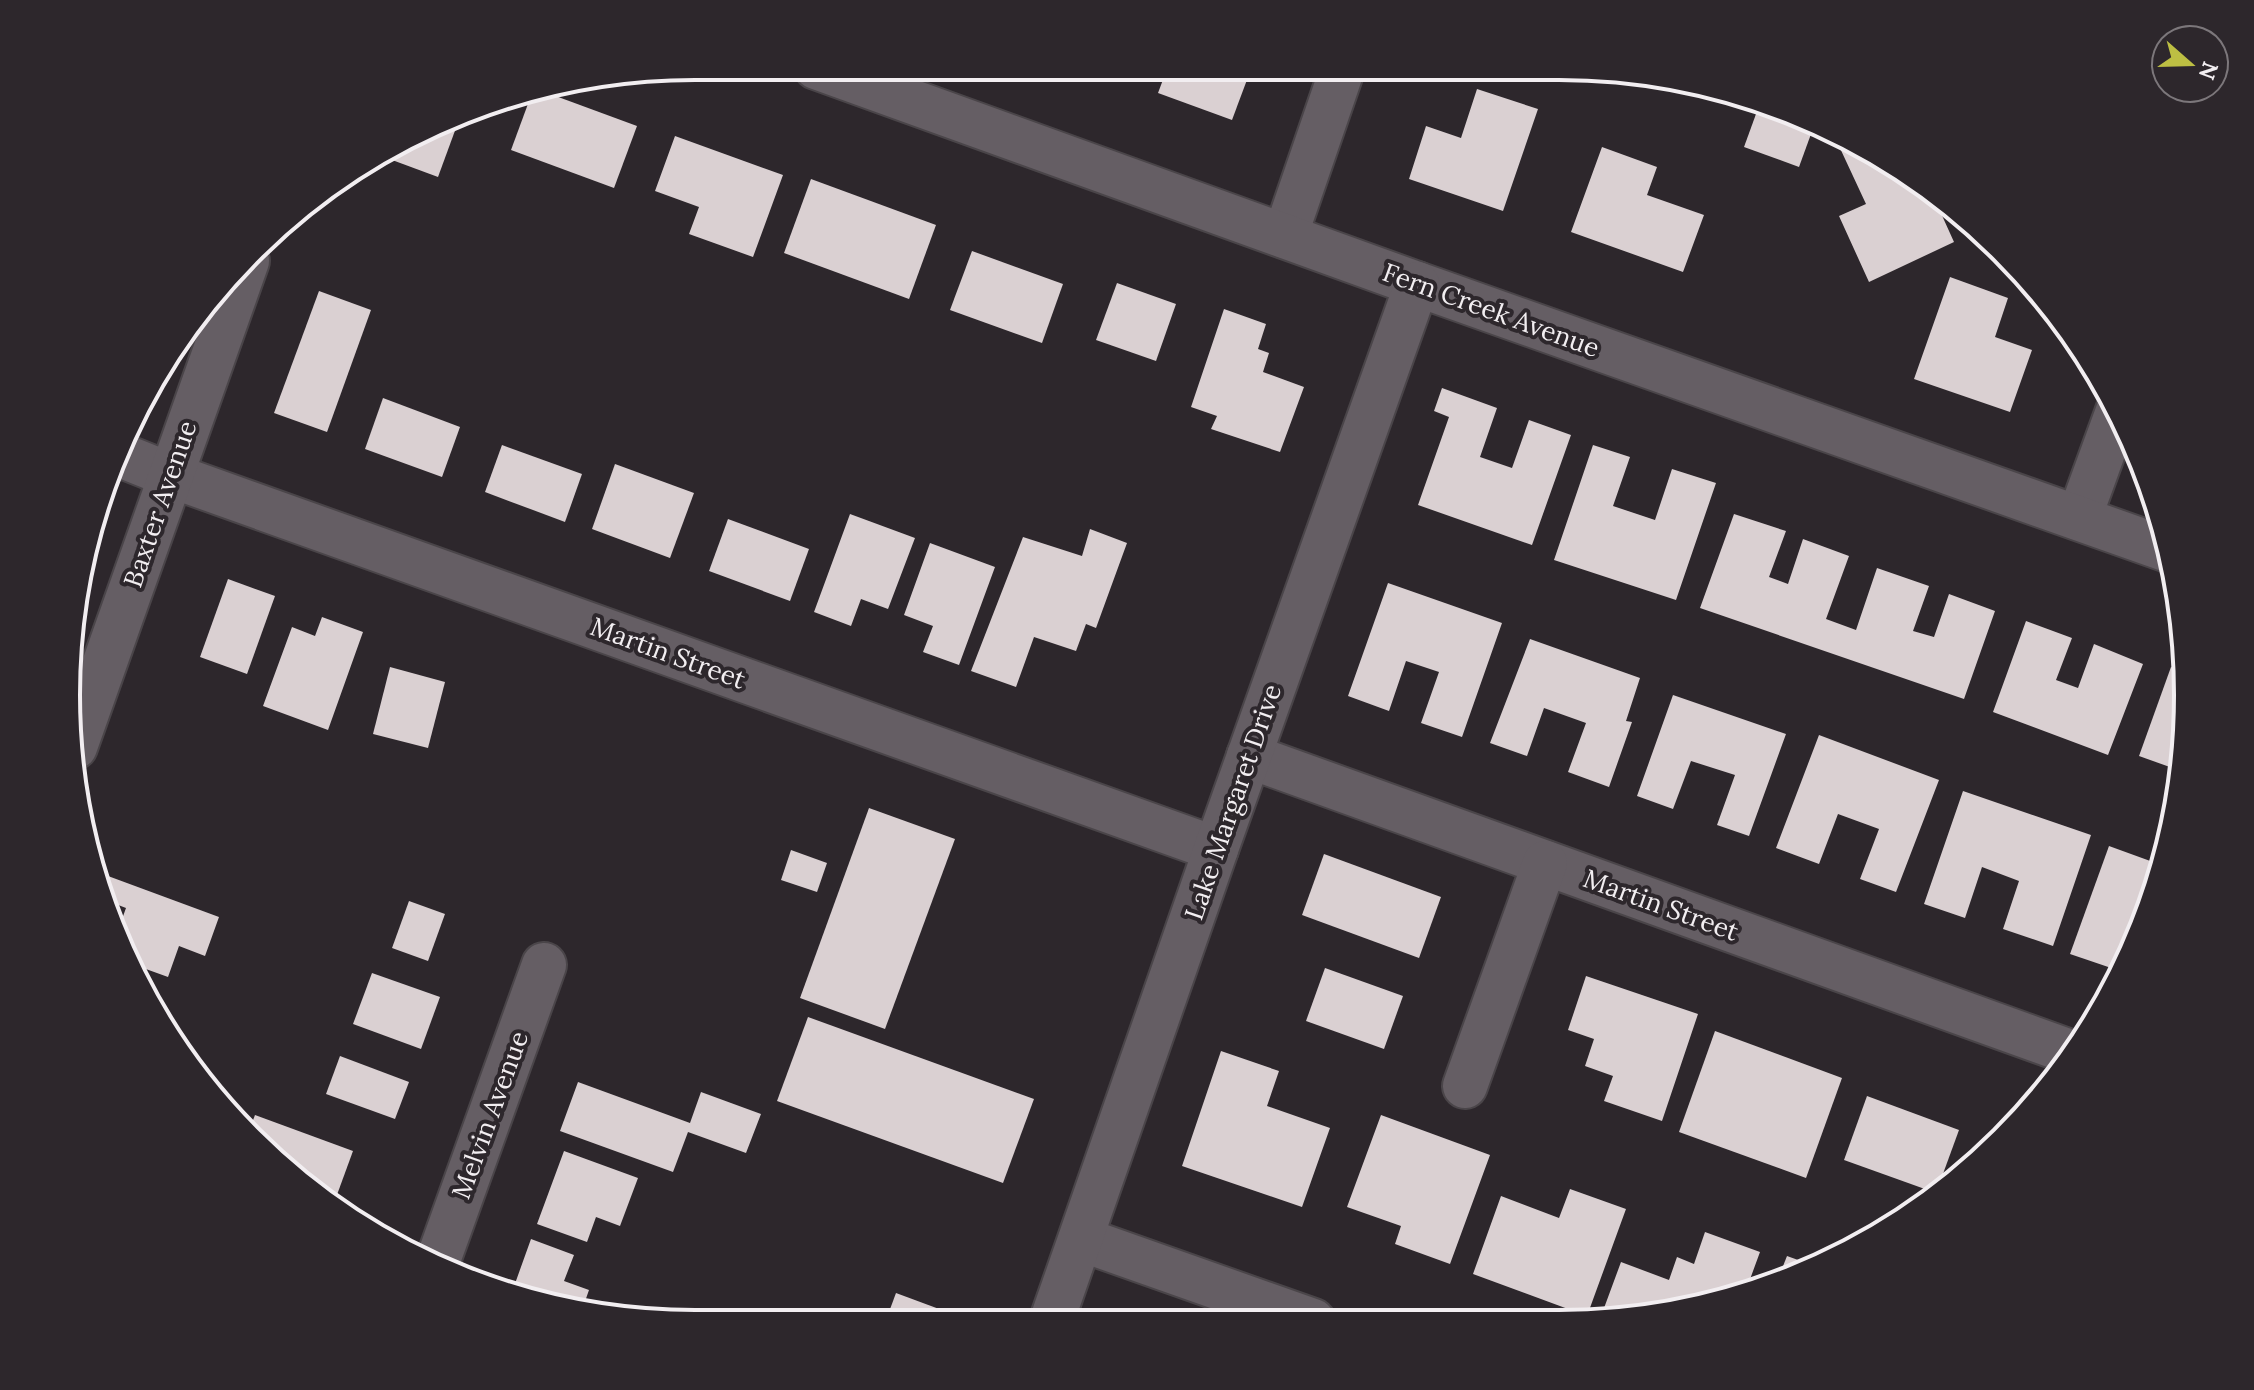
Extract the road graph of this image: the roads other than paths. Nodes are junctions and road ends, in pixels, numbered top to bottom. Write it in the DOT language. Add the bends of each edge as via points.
graph roads {
  1 [pos="862,80"];
  2 [pos="1339,80"];
  3 [pos="1285,236"];
  4 [pos="239,283"];
  5 [pos="1417,284"];
  6 [pos="2112,426"];
  7 [pos="128,458"];
  8 [pos="170,475"];
  9 [pos="2079,518"];
  10 [pos="2155,545"];
  11 [pos="81,730"];
  12 [pos="1249,756"];
  13 [pos="1216,849"];
  14 [pos="1545,863"];
  15 [pos="544,965"];
  16 [pos="2061,1049"];
  17 [pos="1465,1086"];
  18 [pos="1081,1239"];
  19 [pos="440,1254"];
  20 [pos="1056,1310"];
  21 [pos="1282,1310"];
  1 -- 3 [label="street, Fern Creek Avenue"];
  2 -- 3 [label="street"];
  3 -- 5 [label="street, Fern Creek Avenue"];
  4 -- 8 [label="street, Baxter Avenue"];
  5 -- 9 [label="street, Fern Creek Avenue"];
  5 -- 12 [label="street, Lake Margaret Drive"];
  6 -- 9 [label="street"];
  7 -- 8 [label="street, Martin Street"];
  8 -- 11 [label="street, Baxter Avenue"];
  8 -- 13 [label="street, Martin Street"];
  9 -- 10 [label="street, Fern Creek Avenue"];
  12 -- 13 [label="street, Lake Margaret Drive"];
  12 -- 14 [label="street, Martin Street"];
  13 -- 18 [label="street, Lake Margaret Drive"];
  14 -- 16 [label="street, Martin Street"];
  14 -- 17 [label="street"];
  15 -- 19 [label="street, Melvin Avenue"];
  18 -- 20 [label="street, Lake Margaret Drive"];
  18 -- 21 [label="street"];
}
